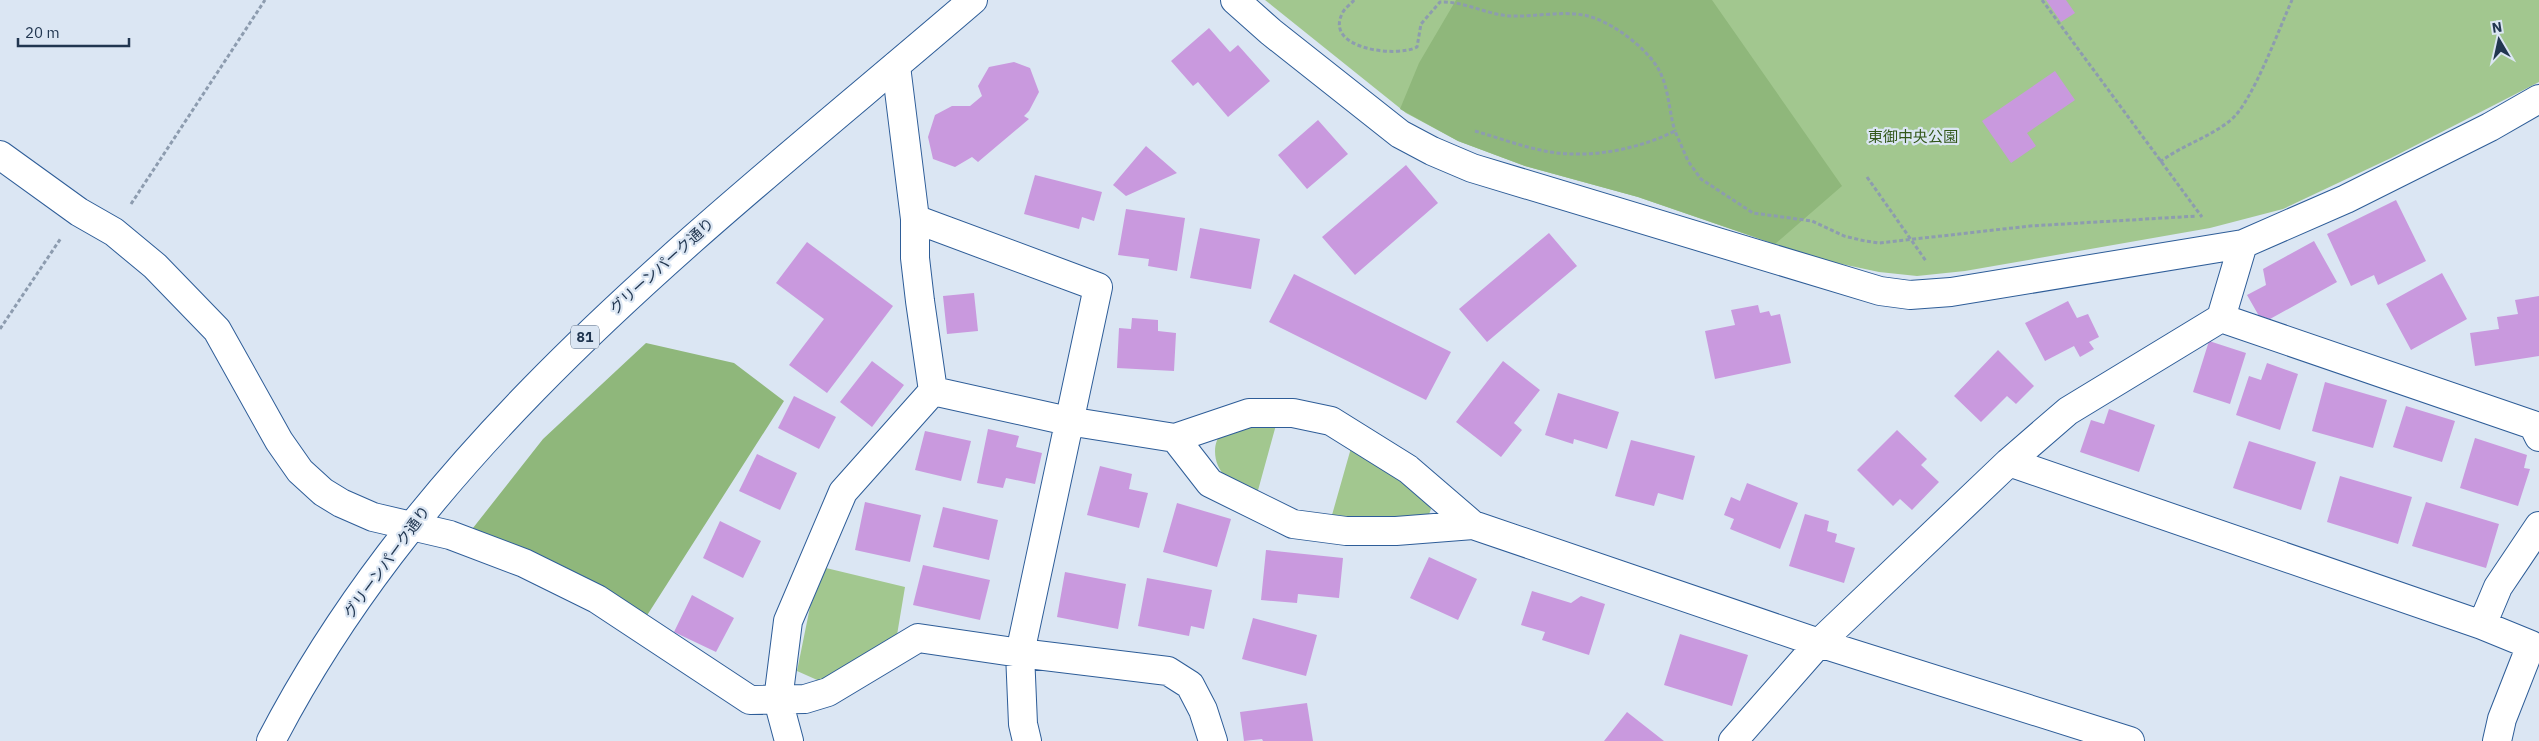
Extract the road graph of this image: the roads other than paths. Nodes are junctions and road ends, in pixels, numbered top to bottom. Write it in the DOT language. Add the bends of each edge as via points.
graph roads {
  1 [pos="973,0"];
  2 [pos="1235,0"];
  3 [pos="896,66"];
  4 [pos="2539,99"];
  5 [pos="0,155"];
  6 [pos="915,219"];
  7 [pos="2243,244"];
  8 [pos="2221,318"];
  9 [pos="933,391"];
  10 [pos="1068,421"];
  11 [pos="2539,437"];
  12 [pos="1174,438"];
  13 [pos="2009,462"];
  14 [pos="1473,525"];
  15 [pos="412,526"];
  16 [pos="2539,526"];
  17 [pos="2482,626"];
  18 [pos="1819,643"];
  19 [pos="1020,653"];
  20 [pos="778,700"];
  21 [pos="271,741"];
  22 [pos="789,741"];
  23 [pos="1027,741"];
  24 [pos="1213,741"];
  25 [pos="1733,741"];
  26 [pos="2130,741"];
  27 [pos="2498,741"];
  1 -- 3 [label="street, グリーンパーク通り / 81"];
  2 -- 7 [label="street" via="1400,134 1432,151 1481,171 1880,291 1910,295 1951,292"];
  3 -- 6 [label="street"];
  3 -- 15 [label="street, グリーンパーク通り / 81" via="675,253 594,329 524,398 441,488"];
  4 -- 7 [label="street" via="2346,199"];
  5 -- 15 [label="street" via="79,212 114,232 155,266 217,330 279,441 300,471 323,492 373,517"];
  6 -- 9 [label="street" via="920,301"];
  6 -- 10 [label="street" via="1098,287"];
  7 -- 8 [label="street"];
  8 -- 11 [label="street" via="2533,425"];
  8 -- 13 [label="street" via="2068,412"];
  9 -- 10 [label="street"];
  9 -- 20 [label="street" via="843,492 788,621"];
  10 -- 12 [label="street"];
  10 -- 19 [label="street"];
  12 -- 14 [label="street" via="1210,483 1293,524 1346,531"];
  12 -- 14 [label="street" via="1249,413 1293,413 1332,421 1408,469"];
  13 -- 17 [label="street"];
  13 -- 18 [label="street"];
  14 -- 18 [label="street"];
  15 -- 20 [label="street" via="450,535 524,563 597,599 750,700"];
  15 -- 21 [label="street, グリーンパーク通り / 81" via="332,637"];
  16 -- 17 [label="street" via="2498,587"];
  17 -- 27 [label="street" via="2531,645 2502,719"];
  18 -- 25 [label="street"];
  18 -- 26 [label="street"];
  19 -- 20 [label="street" via="918,638 828,692 805,699"];
  19 -- 23 [label="street" via="1023,724"];
  19 -- 24 [label="street" via="1168,671 1190,685 1204,710"];
  20 -- 22 [label="street"];
}
